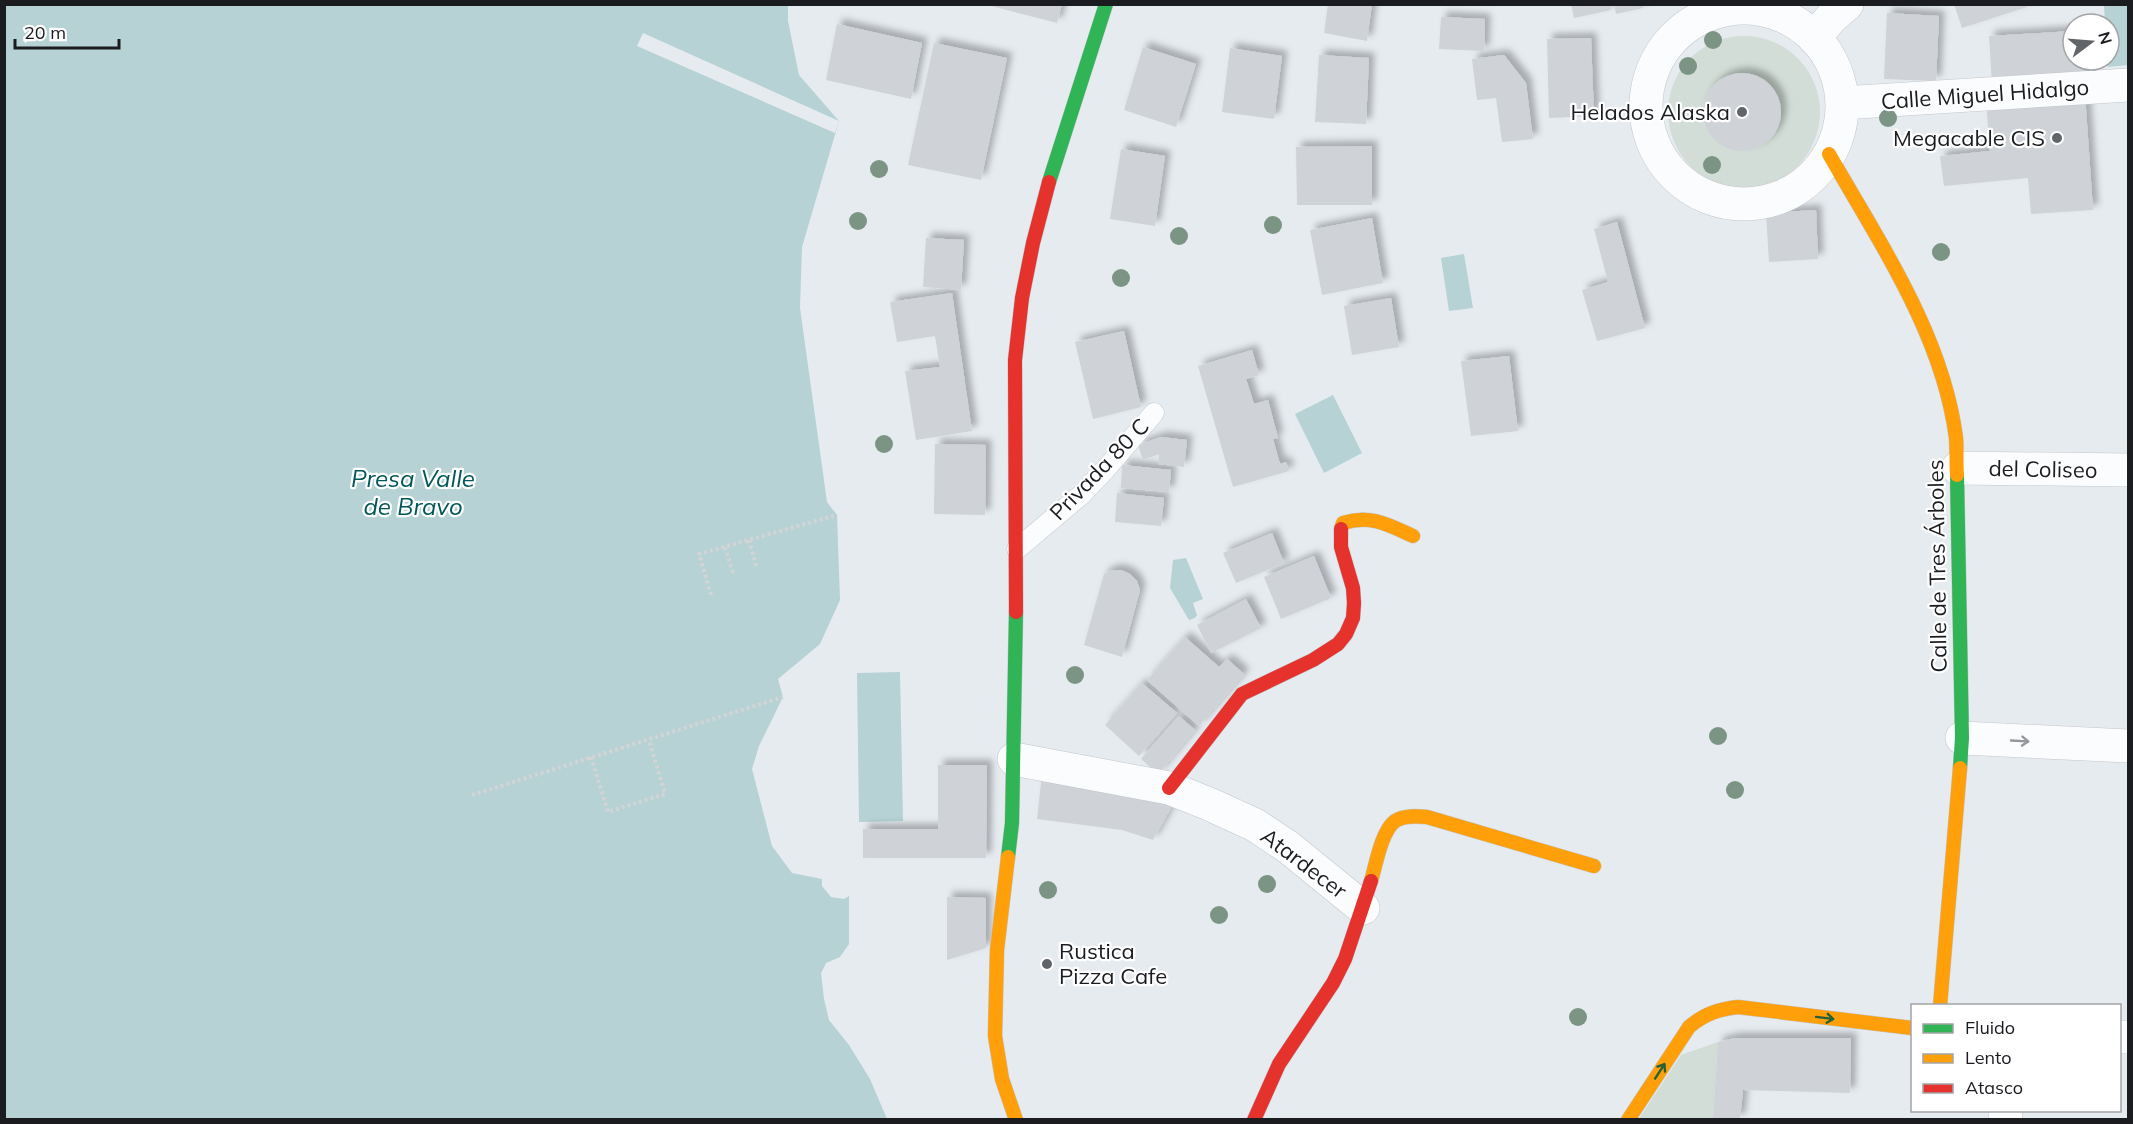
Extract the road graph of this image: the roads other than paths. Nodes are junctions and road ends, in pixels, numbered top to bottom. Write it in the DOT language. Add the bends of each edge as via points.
graph roads {
  1 [pos="1106,4"];
  2 [pos="1847,4"];
  3 [pos="1814,38"];
  4 [pos="2128,85"];
  5 [pos="1842,103"];
  6 [pos="1829,154"];
  7 [pos="1154,413"];
  8 [pos="1958,468"];
  9 [pos="2128,470"];
  10 [pos="1413,536"];
  11 [pos="1017,549"];
  12 [pos="1962,738"];
  13 [pos="2128,746"];
  14 [pos="1014,759"];
  15 [pos="1169,788"];
  16 [pos="1594,866"];
  17 [pos="1363,908"];
  18 [pos="1940,1004"];
  19 [pos="1911,1028"];
  20 [pos="1016,1119"];
  21 [pos="1254,1119"];
  22 [pos="1628,1119"];
  1 -- 11 [label="street" via="1051,175 1022,298 1015,360"];
  2 -- 3 [label="street"];
  3 -- 5 [label="street" via="1834,68"];
  3 -- 6 [label="street" via="1792,20 1766,10 1738,8 1711,13 1686,26 1666,45 1653,70 1646,97 1648,125 1657,151 1674,174 1696,191 1721,201 1742,204 1783,196 1801,186"];
  4 -- 5 [label="street, Calle Miguel Hidalgo"];
  5 -- 6 [label="street" via="1839,130"];
  6 -- 8 [label="street, Calle de Tres Árboles" via="1921,321 1952,411"];
  7 -- 11 [label="lane, Privada 80 C" via="1081,495"];
  8 -- 9 [label="street, del Coliseo"];
  8 -- 12 [label="street, Calle de Tres Árboles"];
  10 -- 15 [label="street" via="1367,517 1342,523 1340,543 1355,603 1352,623 1344,638 1332,649 1242,694"];
  11 -- 14 [label="street"];
  12 -- 13 [label="street, one-way"];
  12 -- 18 [label="street, Calle de Tres Árboles"];
  14 -- 15 [label="street, Atardecer"];
  14 -- 20 [label="street" via="1012,823 997,950 995,1036 1002,1079"];
  15 -- 17 [label="street, Atardecer" via="1255,825"];
  16 -- 17 [label="street" via="1427,817 1410,816 1396,819 1386,831"];
  17 -- 21 [label="street, Atardecer" via="1333,983 1279,1064"];
  22 -- 19 [label="street, one-way" via="1689,1027 1713,1011 1738,1007"];
}
